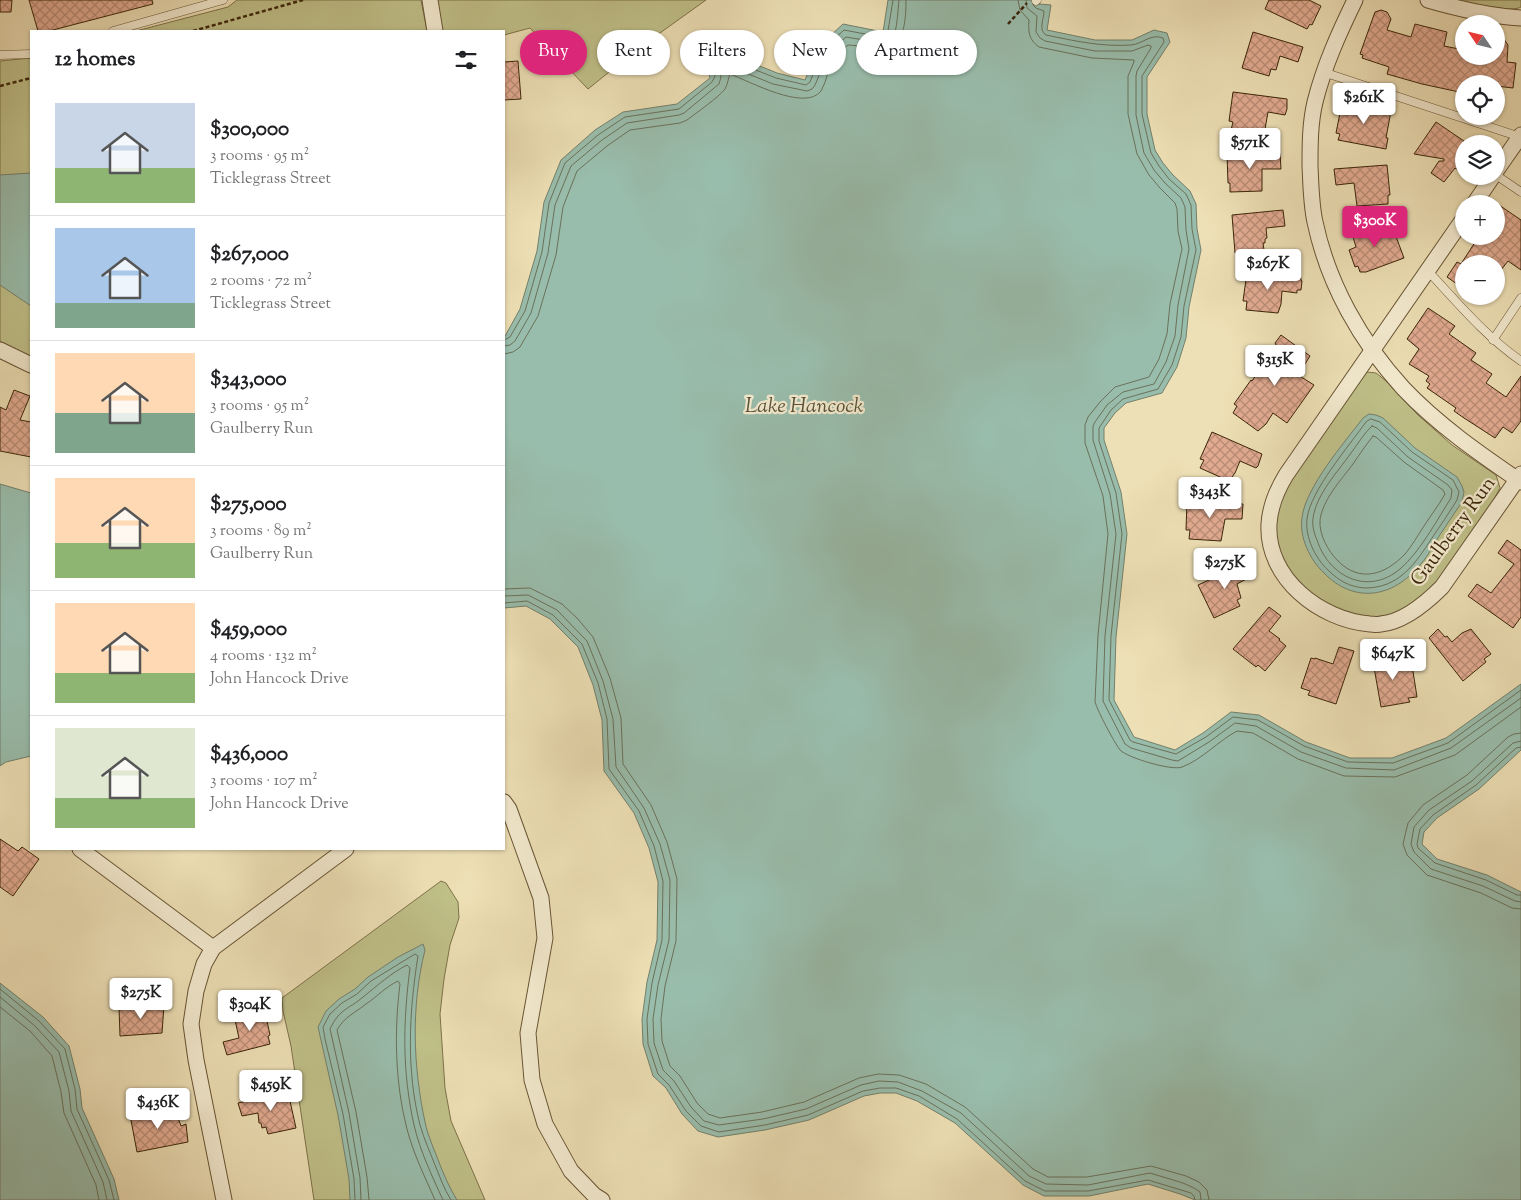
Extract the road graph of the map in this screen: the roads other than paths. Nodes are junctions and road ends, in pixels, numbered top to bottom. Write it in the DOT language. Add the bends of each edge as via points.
graph roads {
  1 [pos="223,0"];
  2 [pos="430,0"];
  3 [pos="1355,0"];
  4 [pos="1428,0"];
  5 [pos="1521,18"];
  6 [pos="117,30"];
  7 [pos="435,30"];
  8 [pos="30,54"];
  9 [pos="0,55"];
  10 [pos="1323,72"];
  11 [pos="1520,136"];
  12 [pos="1505,159"];
  13 [pos="1505,181"];
  14 [pos="1521,192"];
  15 [pos="1455,231"];
  16 [pos="1427,270"];
  17 [pos="1521,298"];
  18 [pos="1493,340"];
  19 [pos="0,350"];
  20 [pos="1373,350"];
  21 [pos="1521,361"];
  22 [pos="30,365"];
  23 [pos="1520,478"];
  24 [pos="505,803"];
  25 [pos="81,850"];
  26 [pos="345,850"];
  27 [pos="213,948"];
  28 [pos="224,1200"];
  29 [pos="602,1200"];
  1 -- 6 [label="lane"];
  2 -- 7 [label="street"];
  3 -- 10 [label="street"];
  4 -- 5 [label="street" via="1492,15"];
  8 -- 9 [label="lane"];
  10 -- 11 [label="lane"];
  10 -- 20 [label="street" via="1311,129 1315,222 1321,248 1345,307"];
  11 -- 12 [label="street"];
  13 -- 14 [label="lane"];
  15 -- 16 [label="street, Gaulberry Run"];
  16 -- 18 [label="lane"];
  16 -- 20 [label="street, Gaulberry Run"];
  17 -- 18 [label="lane"];
  18 -- 21 [label="lane"];
  19 -- 22 [label="street"];
  20 -- 23 [label="street" via="1403,388 1435,418 1465,443"];
  20 -- 23 [label="street, Gaulberry Run" via="1286,475 1271,507 1270,543 1284,576 1298,592 1335,616 1355,623 1381,624 1404,617 1442,588"];
  24 -- 29 [label="street" via="541,898 545,938 528,1033 532,1080 545,1124 571,1171"];
  25 -- 27 [label="street"];
  26 -- 27 [label="street"];
  27 -- 28 [label="street" via="196,991 191,1024"];
}
